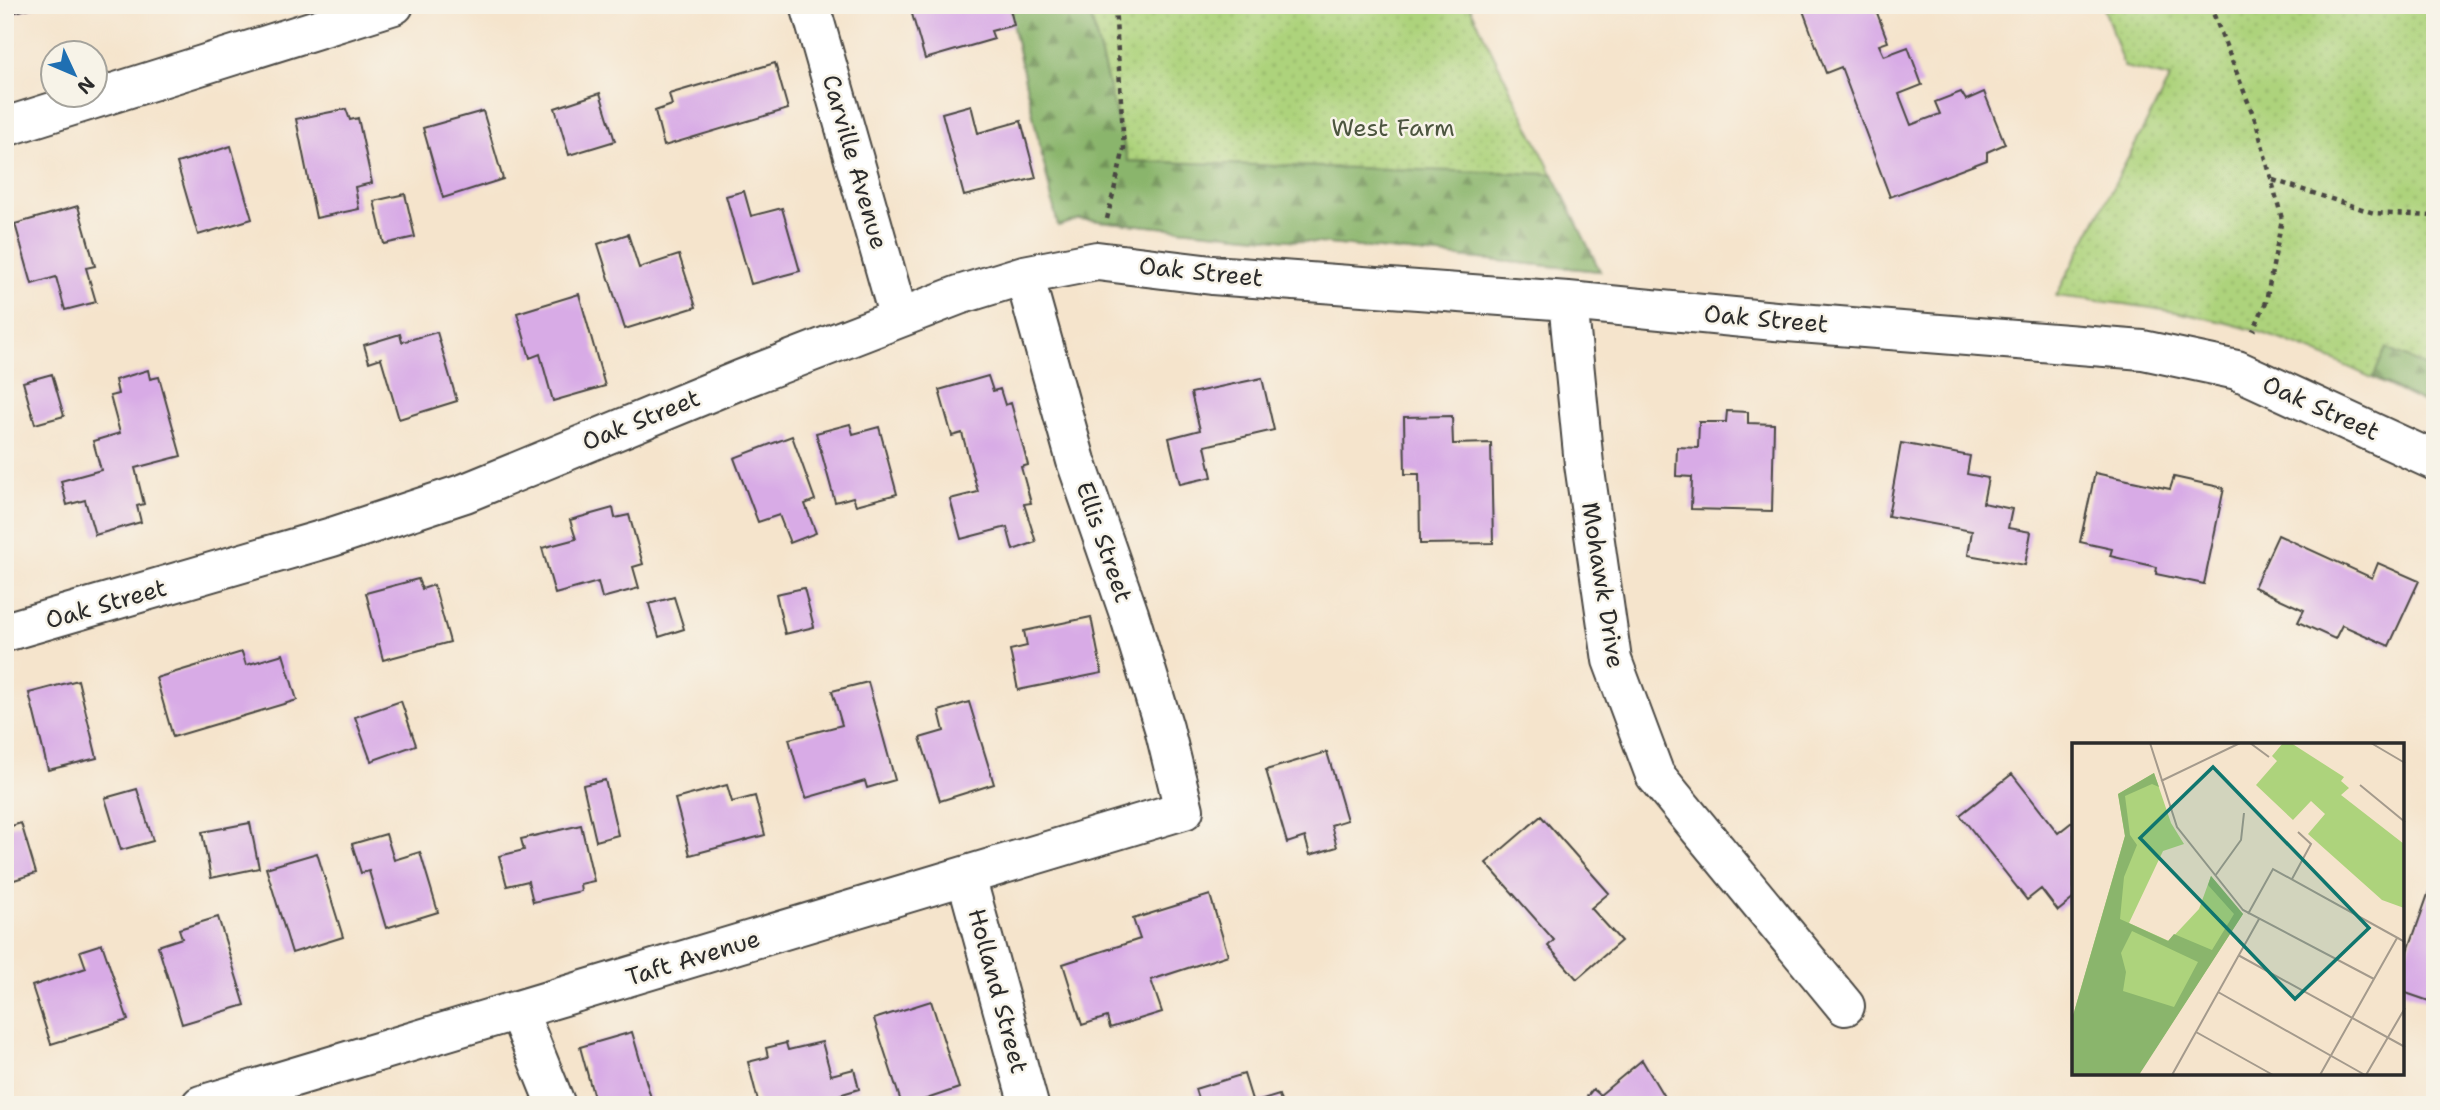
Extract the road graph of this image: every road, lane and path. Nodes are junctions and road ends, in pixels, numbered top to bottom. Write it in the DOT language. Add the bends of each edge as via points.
graph roads {
  1 [pos="394,5"];
  2 [pos="810,5"];
  3 [pos="1115,5"];
  4 [pos="2210,5"];
  5 [pos="5,127"];
  6 [pos="2272,180"];
  7 [pos="2435,216"];
  8 [pos="1097,261"];
  9 [pos="1024,275"];
  10 [pos="1568,301"];
  11 [pos="899,318"];
  12 [pos="2237,370"];
  13 [pos="2435,461"];
  14 [pos="5,632"];
  15 [pos="1184,810"];
  16 [pos="966,876"];
  17 [pos="1845,1006"];
  18 [pos="518,1011"];
  19 [pos="201,1105"];
  20 [pos="556,1105"];
  21 [pos="1029,1105"];
  1 -- 5 [label="street"];
  2 -- 11 [label="street, Carville Avenue"];
  3 -- 8 [label="path" via="1124,149"];
  4 -- 6 [label="path" via="2256,122"];
  6 -- 7 [label="path" via="2374,213"];
  6 -- 12 [label="path" via="2282,219 2266,302"];
  8 -- 9 [label="street, Oak Street"];
  8 -- 10 [label="street, Oak Street" via="1212,275"];
  9 -- 11 [label="street, Oak Street"];
  9 -- 15 [label="street, Ellis Street" via="1076,461 1164,728"];
  10 -- 12 [label="street, Oak Street" via="2143,350"];
  10 -- 17 [label="street, Mohawk Drive" via="1584,464 1612,660 1655,775"];
  11 -- 14 [label="street, Oak Street" via="465,493 271,556"];
  12 -- 13 [label="street, Oak Street"];
  15 -- 16 [label="street, Taft Avenue"];
  16 -- 18 [label="street, Taft Avenue"];
  16 -- 21 [label="street, Holland Street"];
  18 -- 19 [label="street, Taft Avenue"];
  18 -- 20 [label="street"];
}
